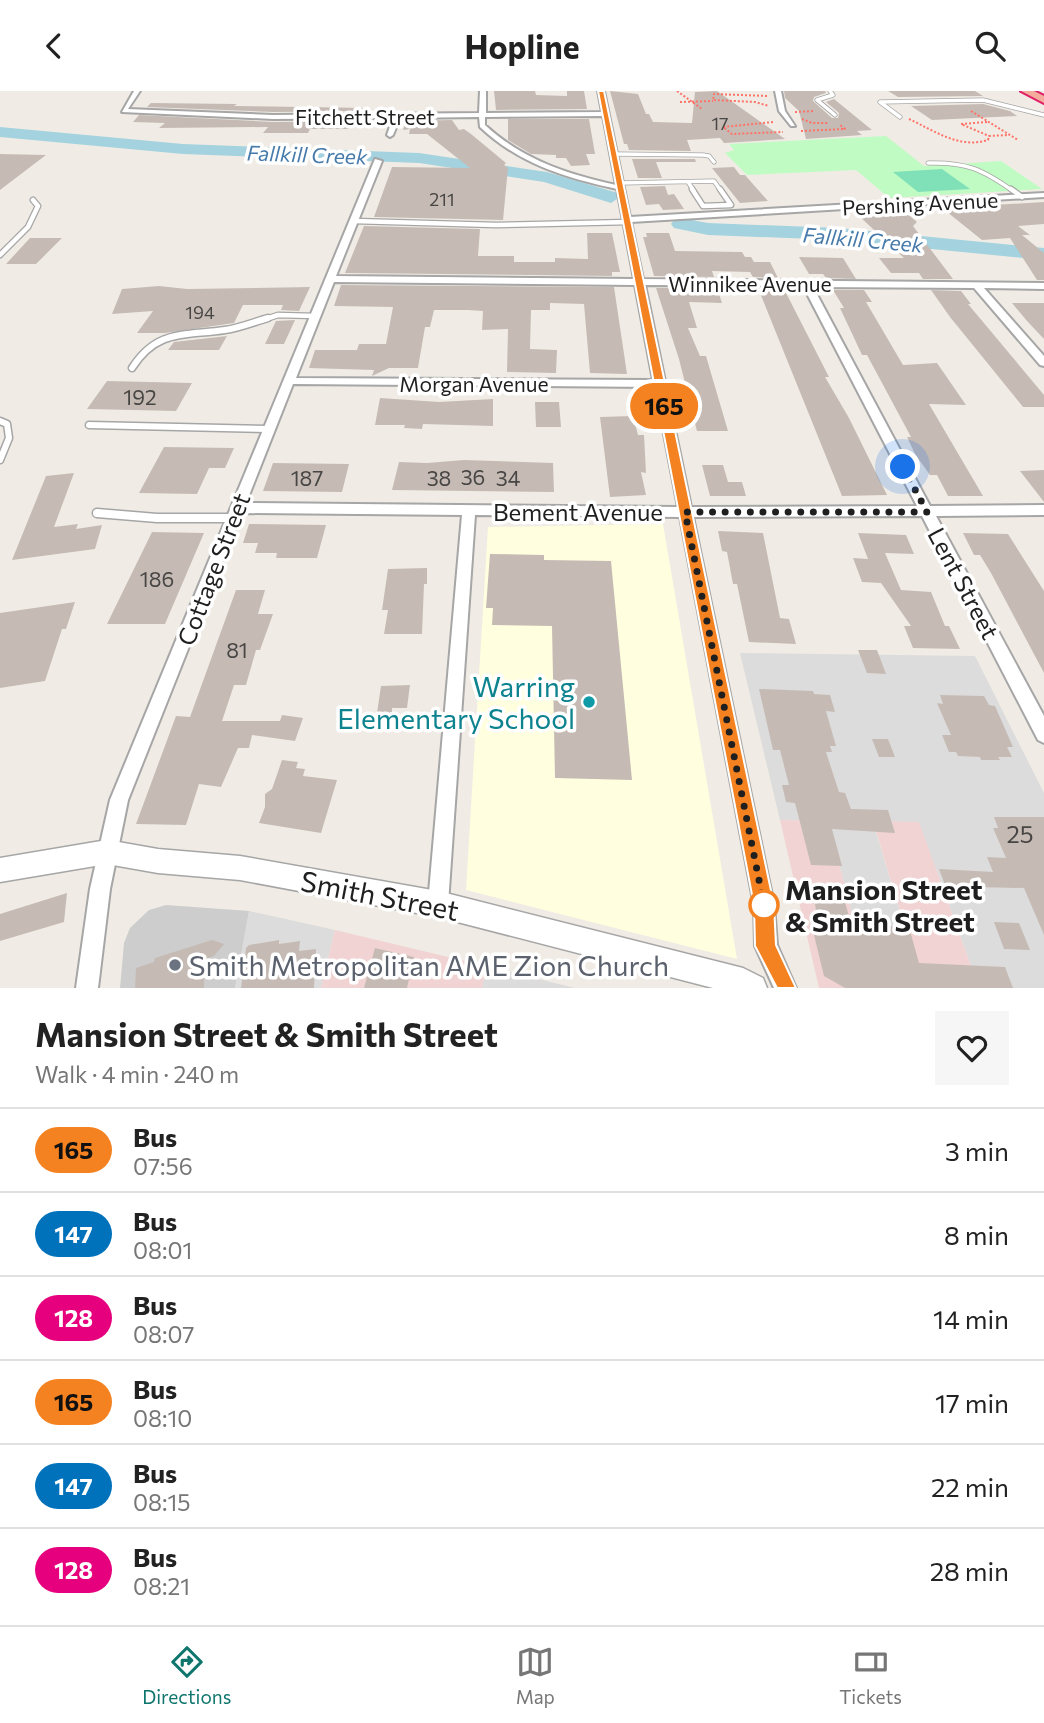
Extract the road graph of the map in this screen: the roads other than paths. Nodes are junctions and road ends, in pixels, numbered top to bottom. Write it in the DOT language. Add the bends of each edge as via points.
graph roads {
  1 [pos="137,91"];
  2 [pos="483,91"];
  3 [pos="601,91"];
  4 [pos="778,91"];
  5 [pos="830,91"];
  6 [pos="1026,91"];
  7 [pos="1044,100"];
  8 [pos="606,114"];
  9 [pos="482,115"];
  10 [pos="835,115"];
  11 [pos="1044,115"];
  12 [pos="397,116"];
  13 [pos="900,117"];
  14 [pos="793,125"];
  15 [pos="390,135"];
  16 [pos="614,154"];
  17 [pos="378,161"];
  18 [pos="714,162"];
  19 [pos="928,163"];
  20 [pos="688,182"];
  21 [pos="621,186"];
  22 [pos="1044,195"];
  23 [pos="1022,197"];
  24 [pos="33,200"];
  25 [pos="731,205"];
  26 [pos="737,213"];
  27 [pos="354,221"];
  28 [pos="628,221"];
  29 [pos="0,255"];
  30 [pos="331,279"];
  31 [pos="641,282"];
  32 [pos="806,283"];
  33 [pos="975,284"];
  34 [pos="1044,286"];
  35 [pos="315,316"];
  36 [pos="1044,363"];
  37 [pos="132,368"];
  38 [pos="288,381"];
  39 [pos="659,384"];
  40 [pos="0,421"];
  41 [pos="89,425"];
  42 [pos="269,429"];
  43 [pos="0,460"];
  44 [pos="1044,510"];
  45 [pos="469,511"];
  46 [pos="685,512"];
  47 [pos="927,512"];
  48 [pos="97,513"];
  49 [pos="235,513"];
  50 [pos="1044,734"];
  51 [pos="107,852"];
  52 [pos="0,870"];
  53 [pos="438,904"];
  54 [pos="87,988"];
  55 [pos="753,988"];
  56 [pos="785,988"];
  1 -- 12 [label="street, Fitchett Street" via="124,111"];
  2 -- 9 [label="street"];
  3 -- 8 [label="street"];
  4 -- 14 [label="street" via="782,111"];
  5 -- 10 [label="lane" via="833,95 817,100"];
  6 -- 7 [label="highway"];
  8 -- 9 [label="street, Fitchett Street"];
  8 -- 16 [label="street"];
  9 -- 12 [label="street, Fitchett Street"];
  9 -- 21 [label="street" via="485,129 530,162"];
  11 -- 13 [label="lane" via="1013,103 973,98 880,102"];
  12 -- 15 [label="street"];
  16 -- 18 [label="lane" via="704,155"];
  16 -- 21 [label="street"];
  17 -- 27 [label="street, Cottage Street"];
  19 -- 23 [label="lane" via="978,166"];
  20 -- 21 [label="lane"];
  20 -- 25 [label="lane" via="714,181"];
  20 -- 25 [label="lane" via="703,206"];
  21 -- 28 [label="street"];
  22 -- 23 [label="street, Pershing Avenue"];
  23 -- 26 [label="street, Pershing Avenue"];
  24 -- 29 [label="lane" via="38,207 27,227"];
  25 -- 26 [label="lane"];
  26 -- 28 [label="street, Pershing Avenue"];
  27 -- 28 [label="lane" via="482,225"];
  27 -- 30 [label="street, Cottage Street"];
  28 -- 31 [label="street"];
  30 -- 31 [label="street, Winnikee Avenue"];
  30 -- 35 [label="street, Cottage Street"];
  31 -- 32 [label="street, Winnikee Avenue"];
  31 -- 39 [label="street"];
  32 -- 33 [label="street, Winnikee Avenue"];
  32 -- 47 [label="street, Lent Street"];
  33 -- 34 [label="street, Winnikee Avenue"];
  33 -- 36 [label="street"];
  35 -- 37 [label="lane" via="278,315 227,330 183,333 143,351"];
  35 -- 38 [label="street, Cottage Street"];
  38 -- 39 [label="street, Morgan Avenue"];
  38 -- 42 [label="street, Cottage Street"];
  39 -- 46 [label="street"];
  40 -- 43 [label="lane" via="10,431"];
  41 -- 42 [label="lane"];
  42 -- 49 [label="street, Cottage Street"];
  44 -- 47 [label="street, Bement Avenue"];
  45 -- 46 [label="street, Bement Avenue"];
  45 -- 49 [label="street, Bement Avenue"];
  45 -- 53 [label="street"];
  46 -- 47 [label="street, Bement Avenue"];
  46 -- 56 [label="street" via="764,905 766,946"];
  47 -- 50 [label="street, Lent Street"];
  48 -- 49 [label="lane" via="157,518"];
  49 -- 51 [label="street, Cottage Street" via="119,800"];
  51 -- 52 [label="street, Smith Street"];
  51 -- 53 [label="street, Smith Street" via="240,868"];
  51 -- 54 [label="street, Cottage Street"];
  53 -- 55 [label="street, Smith Street"];
}
